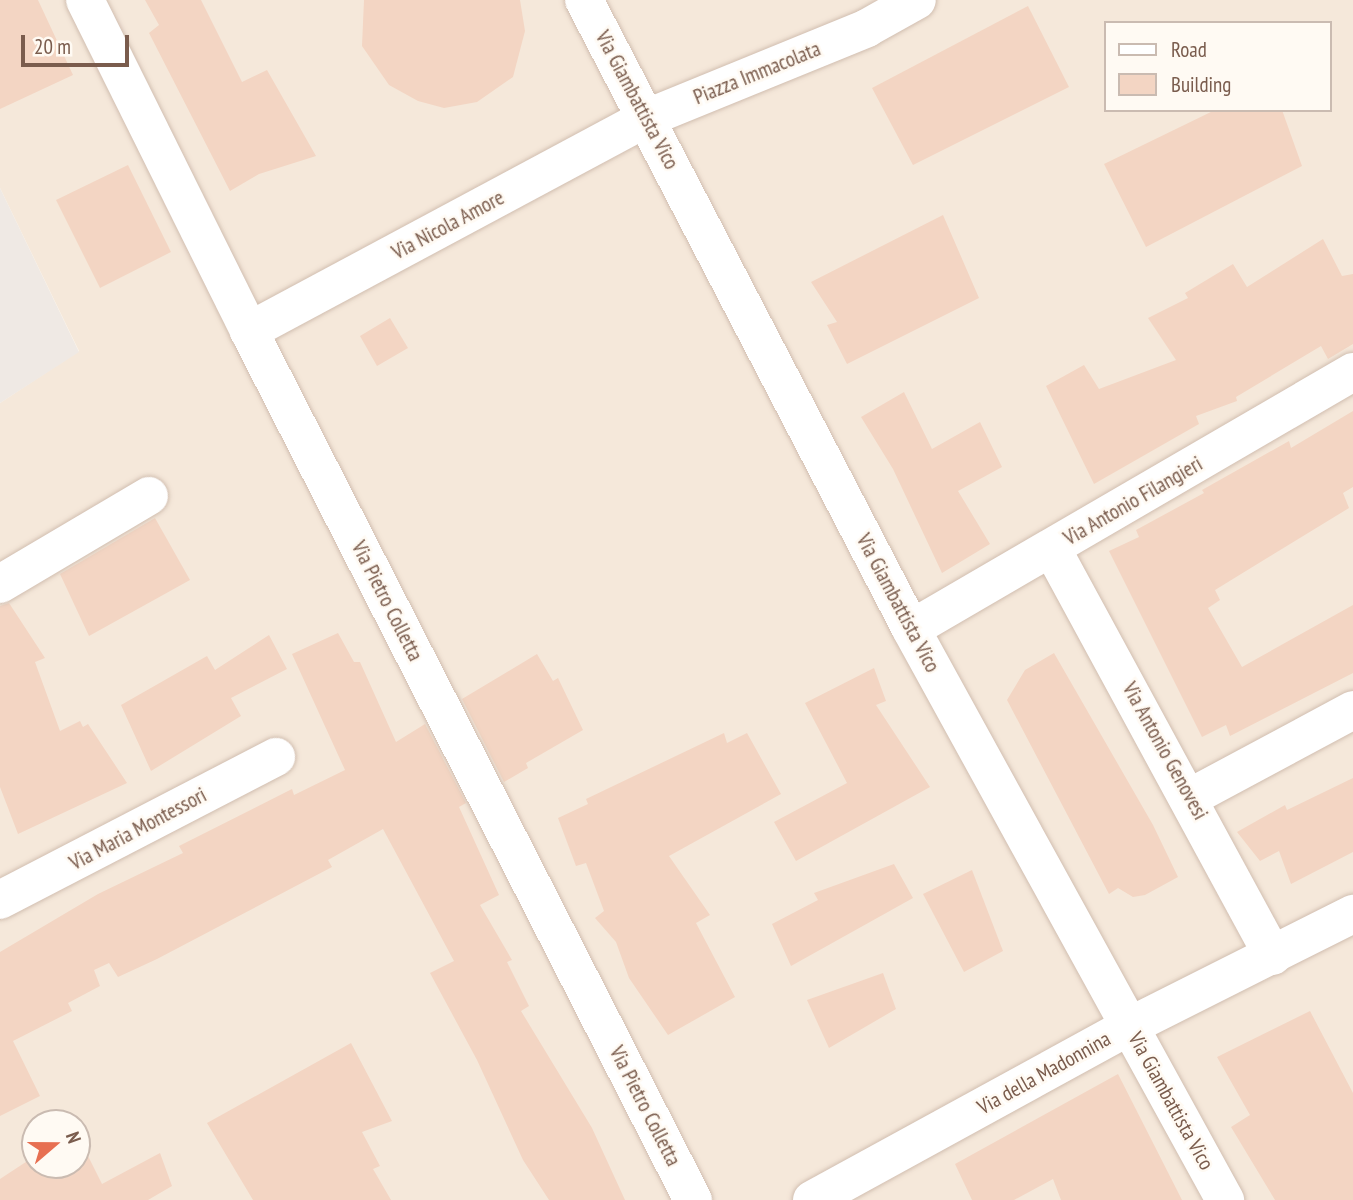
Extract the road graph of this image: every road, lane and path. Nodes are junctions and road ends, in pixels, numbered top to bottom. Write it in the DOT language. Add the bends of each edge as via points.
graph roads {
  1 [pos="85,0"];
  2 [pos="584,0"];
  3 [pos="917,0"];
  4 [pos="861,14"];
  5 [pos="647,118"];
  6 [pos="249,331"];
  7 [pos="1353,372"];
  8 [pos="149,496"];
  9 [pos="1052,549"];
  10 [pos="0,584"];
  11 [pos="911,629"];
  12 [pos="1353,710"];
  13 [pos="276,757"];
  14 [pos="1191,797"];
  15 [pos="0,900"];
  16 [pos="1353,914"];
  17 [pos="1273,956"];
  18 [pos="1130,1026"];
  19 [pos="693,1200"];
  20 [pos="812,1200"];
  21 [pos="1225,1200"];
  1 -- 6 [label="street, Via Pietro Colletta"];
  2 -- 5 [label="street, Via Giambattista Vico"];
  3 -- 4 [label="street, Piazza Immacolata"];
  4 -- 5 [label="street, Piazza Immacolata"];
  5 -- 6 [label="street, Via Nicola Amore"];
  5 -- 11 [label="street, Via Giambattista Vico"];
  6 -- 19 [label="street, Via Pietro Colletta"];
  7 -- 9 [label="street, Via Antonio Filangieri"];
  8 -- 10 [label="street"];
  9 -- 11 [label="street, Via Antonio Filangieri"];
  9 -- 14 [label="street, Via Antonio Genovesi"];
  11 -- 18 [label="street, Via Giambattista Vico"];
  12 -- 14 [label="street"];
  13 -- 15 [label="street, Via Maria Montessori"];
  14 -- 17 [label="street, Via Antonio Genovesi"];
  16 -- 17 [label="street, Via della Madonnina"];
  17 -- 18 [label="street, Via della Madonnina"];
  18 -- 20 [label="street, Via della Madonnina"];
  18 -- 21 [label="street, Via Giambattista Vico"];
}
